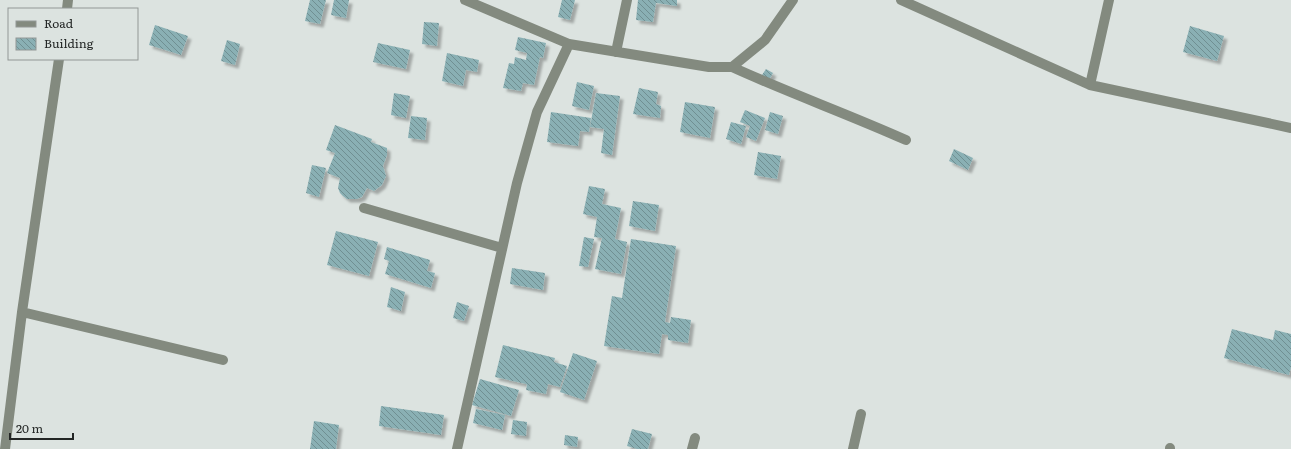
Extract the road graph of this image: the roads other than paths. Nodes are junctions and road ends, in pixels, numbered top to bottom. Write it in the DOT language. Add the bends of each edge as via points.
graph roads {
  1 [pos="465,0"];
  2 [pos="627,0"];
  3 [pos="793,0"];
  4 [pos="901,0"];
  5 [pos="1108,0"];
  6 [pos="569,44"];
  7 [pos="616,52"];
  8 [pos="59,60"];
  9 [pos="732,67"];
  10 [pos="1090,85"];
  11 [pos="1291,128"];
  12 [pos="906,140"];
  13 [pos="364,208"];
  14 [pos="502,248"];
  15 [pos="22,312"];
  16 [pos="223,360"];
  17 [pos="861,414"];
  18 [pos="694,438"];
  19 [pos="5,449"];
  20 [pos="457,449"];
  21 [pos="692,449"];
  22 [pos="853,449"];
  1 -- 6 [label="street"];
  2 -- 7 [label="street"];
  3 -- 9 [label="street" via="765,40"];
  4 -- 10 [label="street"];
  5 -- 10 [label="street"];
  6 -- 7 [label="street"];
  6 -- 14 [label="street" via="537,112"];
  7 -- 9 [label="street" via="709,67"];
  8 -- 15 [label="street"];
  9 -- 12 [label="street"];
  10 -- 11 [label="street"];
  13 -- 14 [label="street"];
  14 -- 20 [label="street"];
  15 -- 16 [label="street"];
  15 -- 19 [label="street"];
  17 -- 22 [label="street"];
  18 -- 21 [label="street"];
}
